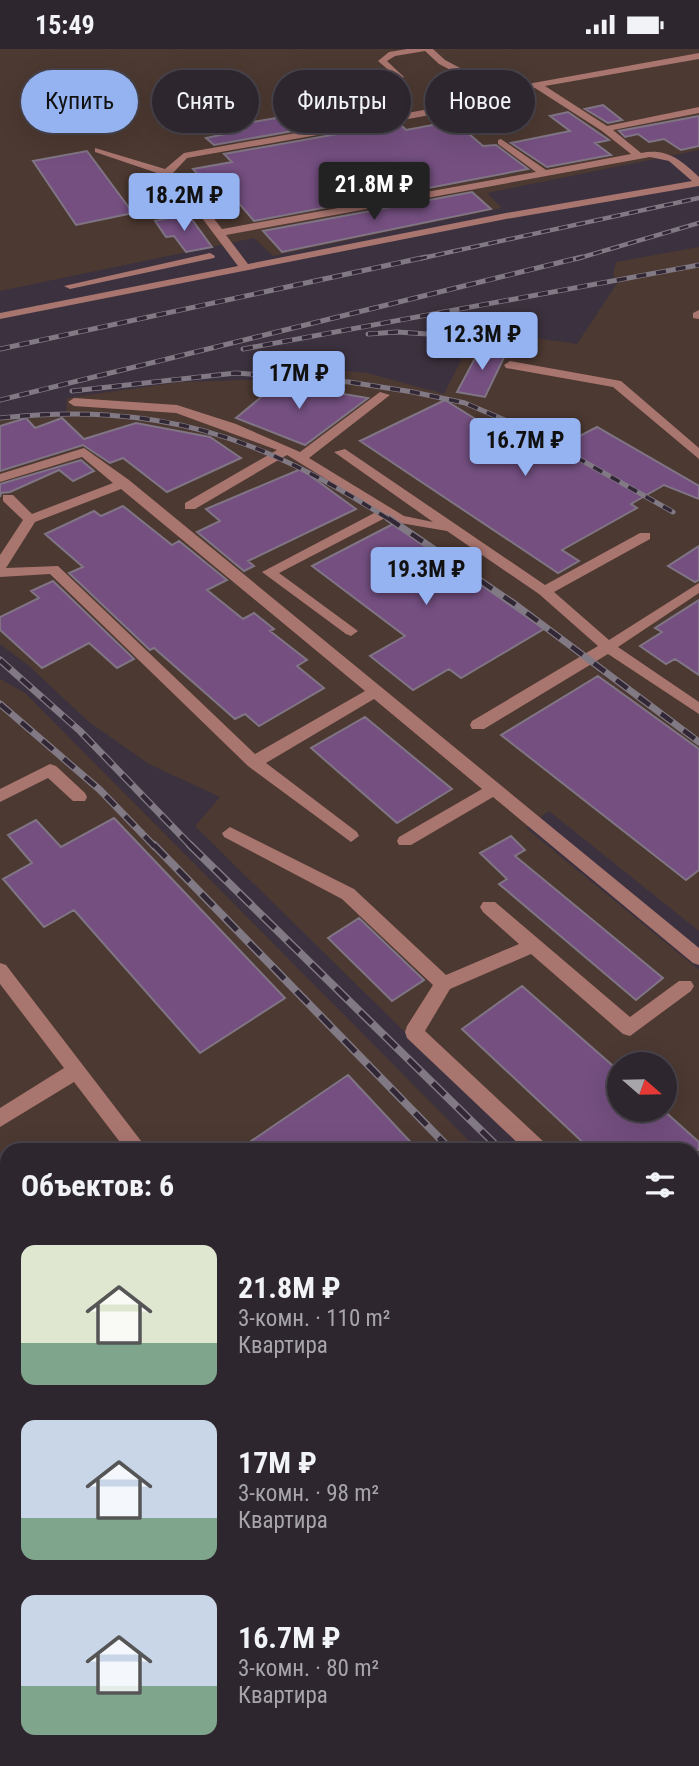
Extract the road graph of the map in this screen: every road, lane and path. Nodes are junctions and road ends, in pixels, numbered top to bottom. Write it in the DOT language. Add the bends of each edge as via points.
graph roads {
  1 [pos="426,49"];
  2 [pos="699,56"];
  3 [pos="392,70"];
  4 [pos="457,70"];
  5 [pos="536,85"];
  6 [pos="699,110"];
  7 [pos="425,113"];
  8 [pos="605,129"];
  9 [pos="501,142"];
  10 [pos="98,150"];
  11 [pos="639,156"];
  12 [pos="167,173"];
  13 [pos="544,173"];
  14 [pos="699,183"];
  15 [pos="219,233"];
  16 [pos="210,256"];
  17 [pos="152,269"];
  18 [pos="246,269"];
  19 [pos="163,283"];
  20 [pos="70,286"];
  21 [pos="0,316"];
  22 [pos="510,365"];
  23 [pos="384,395"];
  24 [pos="74,402"];
  25 [pos="287,450"];
  26 [pos="340,452"];
  27 [pos="699,455"];
  28 [pos="299,459"];
  29 [pos="0,478"];
  30 [pos="124,483"];
  31 [pos="8,498"];
  32 [pos="190,506"];
  33 [pos="389,511"];
  34 [pos="30,519"];
  35 [pos="455,530"];
  36 [pos="645,536"];
  37 [pos="0,566"];
  38 [pos="0,573"];
  39 [pos="698,588"];
  40 [pos="544,591"];
  41 [pos="351,631"];
  42 [pos="608,647"];
  43 [pos="375,692"];
  44 [pos="699,709"];
  45 [pos="478,725"];
  46 [pos="254,762"];
  47 [pos="496,788"];
  48 [pos="0,796"];
  49 [pos="79,797"];
  50 [pos="230,833"];
  51 [pos="351,836"];
  52 [pos="405,841"];
  53 [pos="489,907"];
  54 [pos="534,945"];
  55 [pos="699,958"];
  56 [pos="0,969"];
  57 [pos="444,984"];
  58 [pos="685,986"];
  59 [pos="77,1070"];
  60 [pos="0,1118"];
  61 [pos="133,1143"];
  62 [pos="531,1143"];
  1 -- 3 [label="street" via="392,54 382,61"];
  1 -- 4 [label="street"];
  2 -- 5 [label="street"];
  5 -- 8 [label="street"];
  6 -- 8 [label="street"];
  7 -- 12 [label="street" via="184,156"];
  8 -- 11 [label="street"];
  9 -- 13 [label="street"];
  10 -- 12 [label="street"];
  11 -- 13 [label="street"];
  11 -- 14 [label="street" via="655,152 670,156"];
  12 -- 15 [label="street"];
  13 -- 15 [label="street"];
  14 -- 18 [label="street" via="506,216"];
  15 -- 18 [label="street"];
  16 -- 17 [label="street"];
  17 -- 19 [label="street"];
  17 -- 20 [label="street"];
  18 -- 19 [label="street"];
  19 -- 21 [label="street"];
  22 -- 27 [label="street" via="617,384"];
  23 -- 28 [label="street"];
  24 -- 25 [label="street" via="177,409"];
  25 -- 28 [label="street"];
  25 -- 32 [label="street"];
  26 -- 35 [label="street"];
  28 -- 33 [label="street"];
  29 -- 30 [label="street" via="84,452"];
  30 -- 34 [label="street"];
  30 -- 43 [label="street"];
  31 -- 34 [label="street"];
  33 -- 35 [label="street" via="400,519"];
  33 -- 41 [label="street" via="269,572"];
  34 -- 37 [label="street"];
  35 -- 40 [label="street"];
  36 -- 40 [label="street"];
  38 -- 46 [label="street" via="53,569"];
  39 -- 42 [label="street"];
  40 -- 42 [label="street"];
  42 -- 44 [label="street"];
  42 -- 45 [label="street"];
  43 -- 46 [label="street"];
  43 -- 47 [label="street"];
  46 -- 51 [label="street"];
  47 -- 52 [label="street"];
  47 -- 55 [label="street"];
  48 -- 49 [label="street" via="50,770"];
  50 -- 57 [label="street" via="348,894"];
  53 -- 54 [label="street"];
  54 -- 57 [label="street"];
  54 -- 58 [label="street" via="630,1028"];
  56 -- 59 [label="street"];
  57 -- 62 [label="street" via="414,1032"];
  59 -- 60 [label="street"];
  59 -- 61 [label="street"];
}
